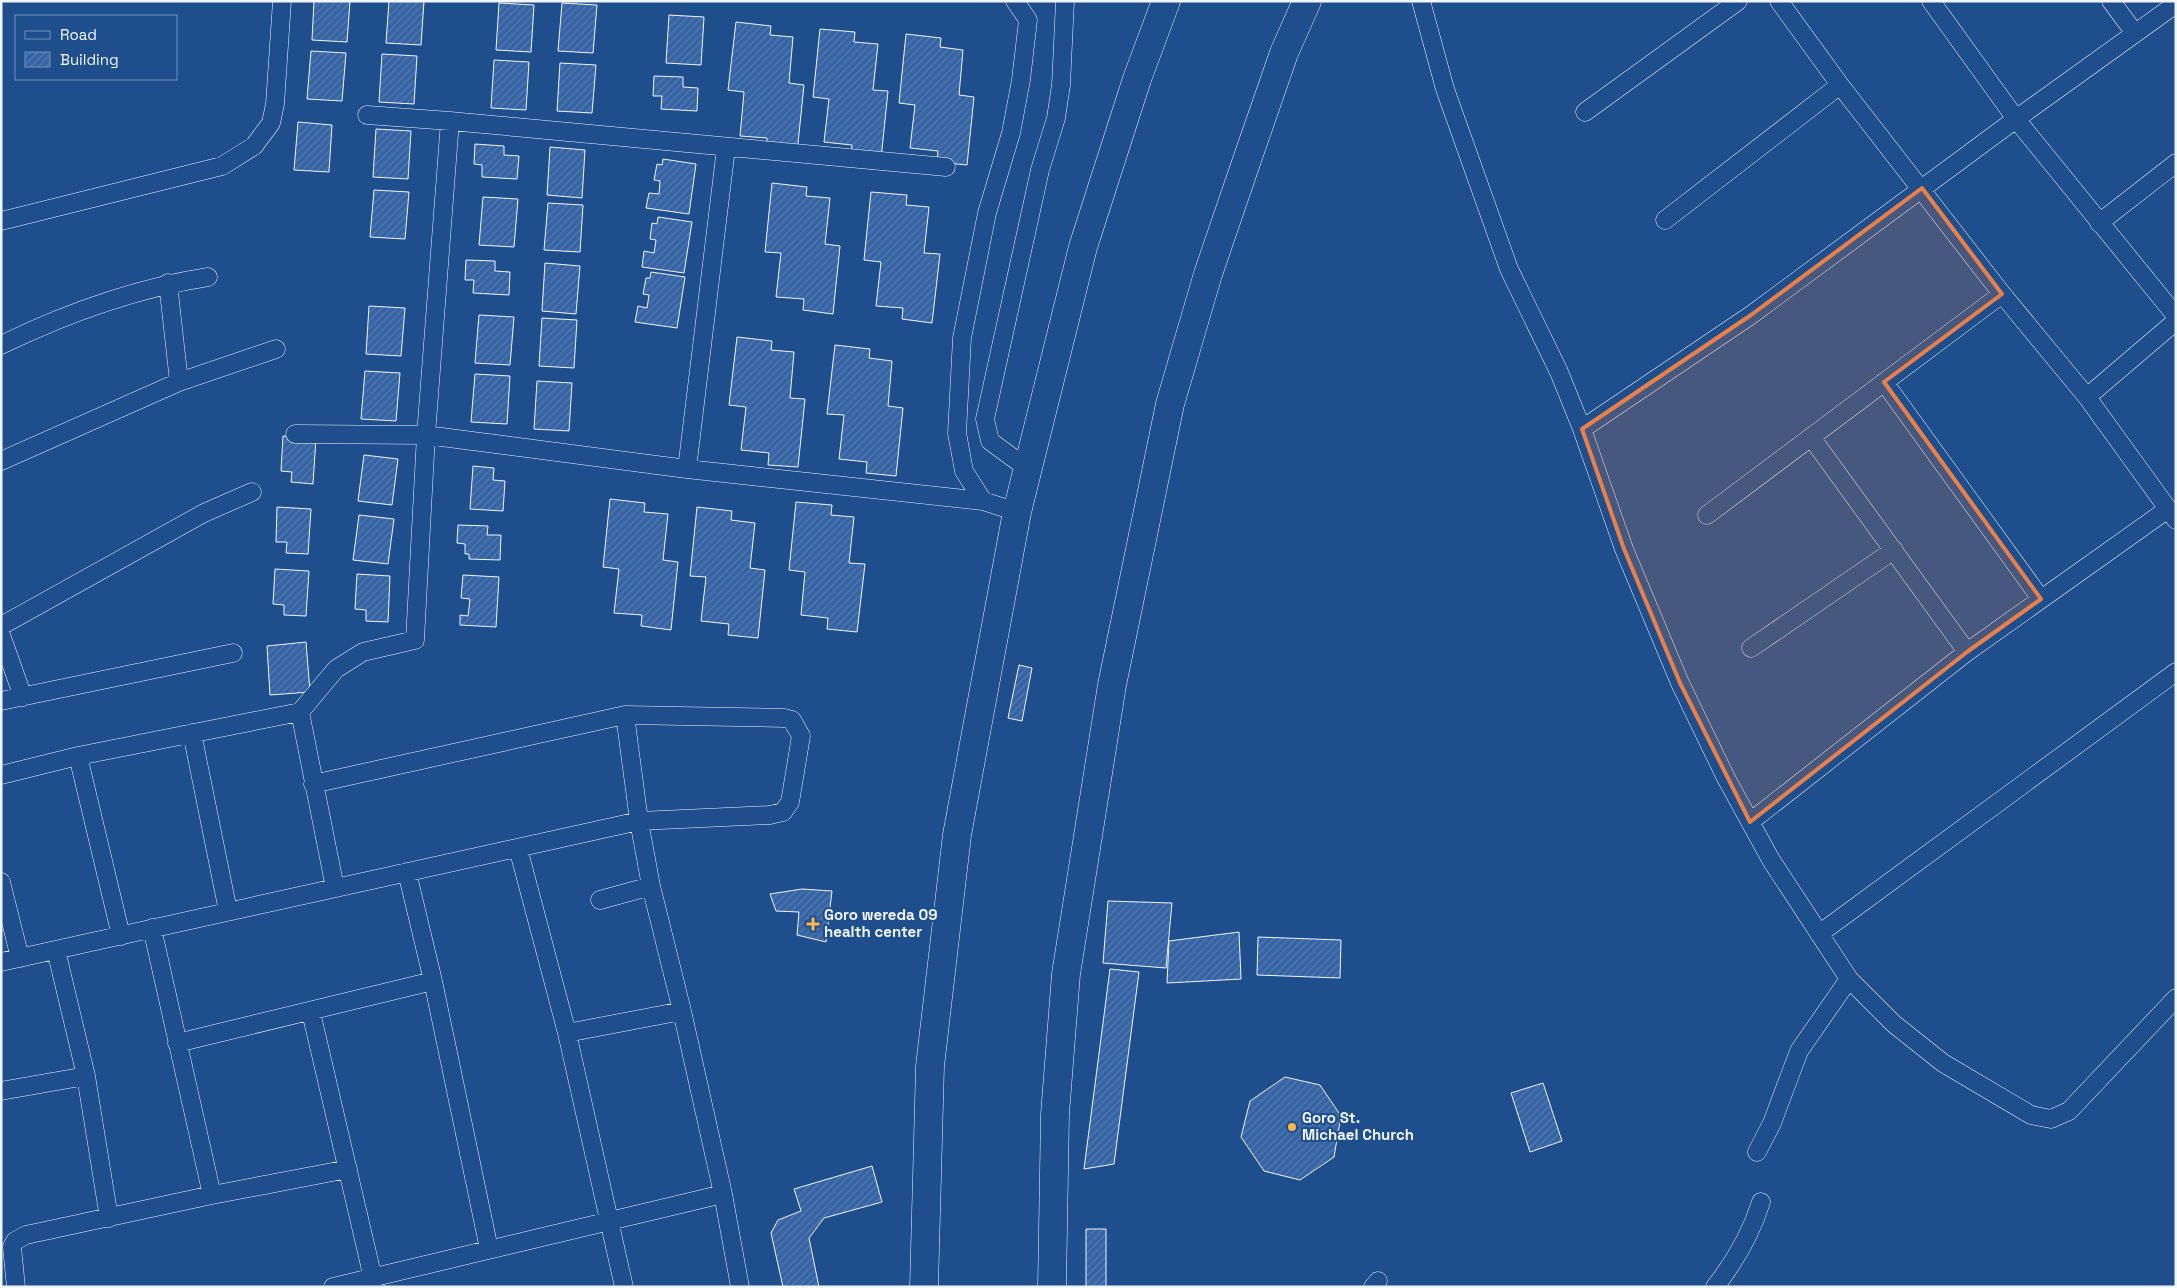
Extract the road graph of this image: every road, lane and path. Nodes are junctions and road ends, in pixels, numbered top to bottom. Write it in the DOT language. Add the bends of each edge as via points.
graph roads {
  1 [pos="282,1"];
  2 [pos="1015,1"];
  3 [pos="1065,1"];
  4 [pos="1166,1"];
  5 [pos="1306,1"];
  6 [pos="1420,1"];
  7 [pos="1738,1"];
  8 [pos="1779,1"];
  9 [pos="1931,1"];
  10 [pos="2111,1"];
  11 [pos="2176,4"];
  12 [pos="2134,32"];
  13 [pos="1840,85"];
  14 [pos="1585,112"];
  15 [pos="367,116"];
  16 [pos="2016,119"];
  17 [pos="450,121"];
  18 [pos="726,148"];
  19 [pos="2176,163"];
  20 [pos="946,167"];
  21 [pos="1922,188"];
  22 [pos="1666,220"];
  23 [pos="1,221"];
  24 [pos="2099,223"];
  25 [pos="208,277"];
  26 [pos="168,283"];
  27 [pos="2002,294"];
  28 [pos="2176,316"];
  29 [pos="2176,321"];
  30 [pos="1,345"];
  31 [pos="276,349"];
  32 [pos="179,382"];
  33 [pos="1884,382"];
  34 [pos="2087,397"];
  35 [pos="1582,429"];
  36 [pos="295,434"];
  37 [pos="426,435"];
  38 [pos="1812,437"];
  39 [pos="1,461"];
  40 [pos="687,469"];
  41 [pos="1028,469"];
  42 [pos="252,492"];
  43 [pos="983,501"];
  44 [pos="1017,512"];
  45 [pos="2172,514"];
  46 [pos="1707,515"];
  47 [pos="1894,550"];
  48 [pos="2041,600"];
  49 [pos="1,626"];
  50 [pos="1,635"];
  51 [pos="1751,648"];
  52 [pos="1967,652"];
  53 [pos="233,653"];
  54 [pos="2176,672"];
  55 [pos="23,697"];
  56 [pos="1,701"];
  57 [pos="300,712"];
  58 [pos="625,715"];
  59 [pos="192,733"];
  60 [pos="78,756"];
  61 [pos="1,774"];
  62 [pos="313,784"];
  63 [pos="639,821"];
  64 [pos="1750,822"];
  65 [pos="518,848"];
  66 [pos="407,872"];
  67 [pos="2,886"];
  68 [pos="651,886"];
  69 [pos="335,888"];
  70 [pos="600,900"];
  71 [pos="228,911"];
  72 [pos="152,928"];
  73 [pos="1819,934"];
  74 [pos="121,936"];
  75 [pos="56,950"];
  76 [pos="20,958"];
  77 [pos="1,962"];
  78 [pos="1849,979"];
  79 [pos="433,982"];
  80 [pos="2176,998"];
  81 [pos="682,1010"];
  82 [pos="311,1012"];
  83 [pos="566,1032"];
  84 [pos="177,1043"];
  85 [pos="86,1076"];
  86 [pos="1,1091"];
  87 [pos="1757,1152"];
  88 [pos="348,1168"];
  89 [pos="212,1194"];
  90 [pos="724,1194"];
  91 [pos="1761,1202"];
  92 [pos="109,1218"];
  93 [pos="609,1221"];
  94 [pos="489,1249"];
  95 [pos="374,1282"];
  96 [pos="16,1287"];
  97 [pos="333,1287"];
  98 [pos="624,1287"];
  99 [pos="740,1287"];
  100 [pos="924,1287"];
  101 [pos="1052,1287"];
  102 [pos="1715,1287"];
  1 -- 23 [label="street" via="275,104 271,123 254,146 222,166"];
  2 -- 43 [label="street" via="1028,20 1021,80 1011,133 987,213 962,338 957,433 964,471"];
  3 -- 41 [label="street" via="1056,118 1040,170 985,419 990,440"];
  4 -- 41 [label="highway" via="1137,79 1083,247"];
  5 -- 101 [label="highway" via="1284,53 1208,274 1170,404 1112,684 1066,974 1055,1114"];
  6 -- 35 [label="street" via="1445,89 1509,270 1559,372"];
  7 -- 14 [label="street"];
  8 -- 13 [label="street"];
  9 -- 16 [label="street"];
  10 -- 12 [label="street"];
  11 -- 12 [label="street"];
  12 -- 16 [label="street"];
  13 -- 21 [label="street"];
  13 -- 22 [label="street"];
  15 -- 17 [label="street"];
  16 -- 21 [label="street"];
  16 -- 24 [label="street"];
  17 -- 18 [label="street"];
  17 -- 37 [label="street"];
  18 -- 20 [label="street"];
  18 -- 40 [label="street"];
  19 -- 24 [label="street"];
  21 -- 27 [label="street"];
  21 -- 35 [label="street" via="1751,315"];
  24 -- 28 [label="street"];
  25 -- 26 [label="street"];
  26 -- 30 [label="street" via="117,298"];
  26 -- 32 [label="street"];
  27 -- 33 [label="street"];
  27 -- 34 [label="street"];
  29 -- 34 [label="street"];
  31 -- 32 [label="street"];
  32 -- 39 [label="street"];
  33 -- 38 [label="street"];
  33 -- 48 [label="street"];
  34 -- 45 [label="street"];
  35 -- 64 [label="street" via="1624,549 1676,674"];
  36 -- 37 [label="street"];
  37 -- 40 [label="street"];
  37 -- 57 [label="street" via="415,640 356,656 336,669"];
  38 -- 46 [label="street"];
  38 -- 47 [label="street"];
  40 -- 43 [label="street"];
  41 -- 44 [label="highway"];
  42 -- 49 [label="street" via="204,513"];
  43 -- 44 [label="street"];
  44 -- 100 [label="highway" via="957,835 930,1066"];
  45 -- 48 [label="street"];
  47 -- 51 [label="street"];
  47 -- 52 [label="street"];
  48 -- 52 [label="street"];
  50 -- 55 [label="street"];
  52 -- 64 [label="street"];
  53 -- 55 [label="street"];
  54 -- 73 [label="street"];
  55 -- 56 [label="street"];
  57 -- 59 [label="street"];
  57 -- 62 [label="street"];
  58 -- 62 [label="street"];
  58 -- 63 [label="street"];
  58 -- 63 [label="street" via="784,718 792,720 801,736 790,802 783,812"];
  59 -- 60 [label="street"];
  59 -- 71 [label="street"];
  60 -- 61 [label="street"];
  60 -- 74 [label="street"];
  62 -- 69 [label="street"];
  63 -- 65 [label="street"];
  63 -- 68 [label="street"];
  64 -- 73 [label="street"];
  65 -- 66 [label="street"];
  65 -- 83 [label="street"];
  66 -- 69 [label="street"];
  66 -- 79 [label="street"];
  67 -- 76 [label="street"];
  68 -- 70 [label="street"];
  68 -- 81 [label="street"];
  69 -- 71 [label="street"];
  71 -- 72 [label="street"];
  72 -- 74 [label="street"];
  72 -- 84 [label="street"];
  73 -- 78 [label="street"];
  74 -- 75 [label="street"];
  75 -- 76 [label="street"];
  75 -- 85 [label="street"];
  76 -- 77 [label="street"];
  78 -- 80 [label="street" via="1894,1024 1944,1063 2031,1115 2050,1119 2069,1111"];
  78 -- 87 [label="street" via="1799,1051 1772,1123"];
  79 -- 82 [label="street"];
  79 -- 94 [label="street"];
  81 -- 83 [label="street"];
  81 -- 90 [label="street"];
  82 -- 84 [label="street"];
  82 -- 88 [label="street"];
  83 -- 93 [label="street"];
  84 -- 89 [label="street"];
  85 -- 86 [label="street"];
  85 -- 92 [label="street"];
  88 -- 89 [label="street"];
  88 -- 95 [label="street"];
  89 -- 92 [label="street"];
  90 -- 93 [label="street"];
  90 -- 99 [label="street"];
  91 -- 102 [label="street" via="1744,1246"];
  92 -- 96 [label="street" via="26,1235 16,1241 12,1247"];
  93 -- 94 [label="street"];
  93 -- 98 [label="street"];
  94 -- 95 [label="street"];
  95 -- 97 [label="street"];
}
